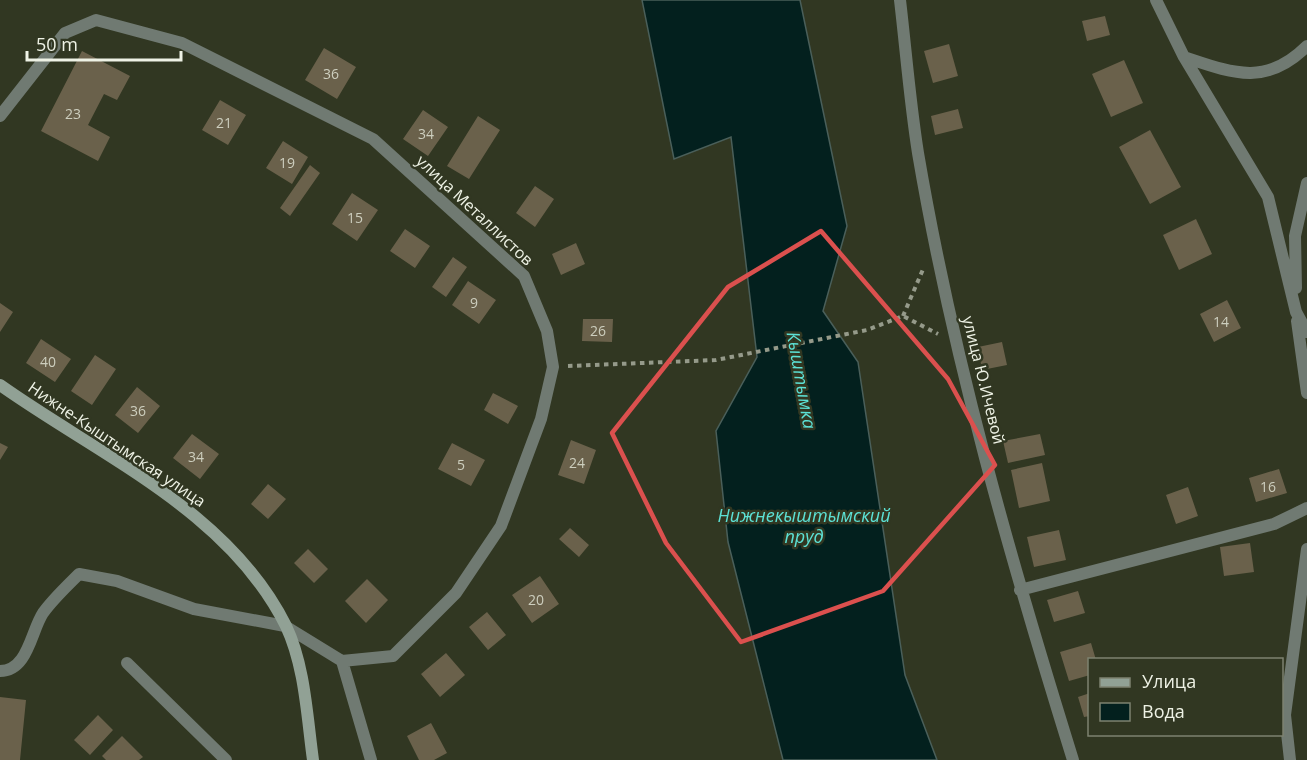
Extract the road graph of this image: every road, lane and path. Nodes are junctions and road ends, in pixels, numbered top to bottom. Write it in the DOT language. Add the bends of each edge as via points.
graph roads {
  1 [pos="900,0"];
  2 [pos="1156,0"];
  3 [pos="1307,46"];
  4 [pos="1184,57"];
  5 [pos="0,116"];
  6 [pos="1307,183"];
  7 [pos="935,241"];
  8 [pos="1296,312"];
  9 [pos="903,316"];
  10 [pos="1307,332"];
  11 [pos="958,345"];
  12 [pos="553,367"];
  13 [pos="0,385"];
  14 [pos="1307,393"];
  15 [pos="1307,508"];
  16 [pos="1307,549"];
  17 [pos="1020,590"];
  18 [pos="285,626"];
  19 [pos="342,661"];
  20 [pos="127,663"];
  21 [pos="0,671"];
  22 [pos="226,760"];
  23 [pos="313,760"];
  24 [pos="370,760"];
  25 [pos="1073,760"];
  26 [pos="1290,760"];
  1 -- 7 [label="street, улица Ю.Ичевой" via="918,152"];
  2 -- 4 [label="street"];
  3 -- 4 [label="street" via="1270,72 1233,74"];
  4 -- 8 [label="street" via="1268,197"];
  5 -- 12 [label="street, улица Металлистов" via="65,33 96,20 182,43 373,139 524,276 548,331"];
  6 -- 8 [label="street" via="1295,236"];
  7 -- 9 [label="path"];
  7 -- 11 [label="street, улица Ю.Ичевой"];
  8 -- 10 [label="street"];
  8 -- 14 [label="street"];
  9 -- 11 [label="path"];
  9 -- 12 [label="path" via="867,330 716,360"];
  11 -- 17 [label="street, улица Ю.Ичевой"];
  12 -- 19 [label="street, улица Металлистов" via="541,419 501,526 456,593 393,656"];
  13 -- 18 [label="main road, Нижне-Кыштымская улица" via="198,517 240,559"];
  15 -- 17 [label="street" via="1274,524"];
  16 -- 26 [label="street" via="1285,715"];
  17 -- 25 [label="street, улица Ю.Ичевой"];
  18 -- 19 [label="street, Нижне-Кыштымская улица"];
  18 -- 21 [label="street" via="195,609 117,581 79,574 43,613 22,659 8,671"];
  18 -- 23 [label="main road" via="301,676"];
  19 -- 24 [label="street"];
  20 -- 22 [label="street"];
}
